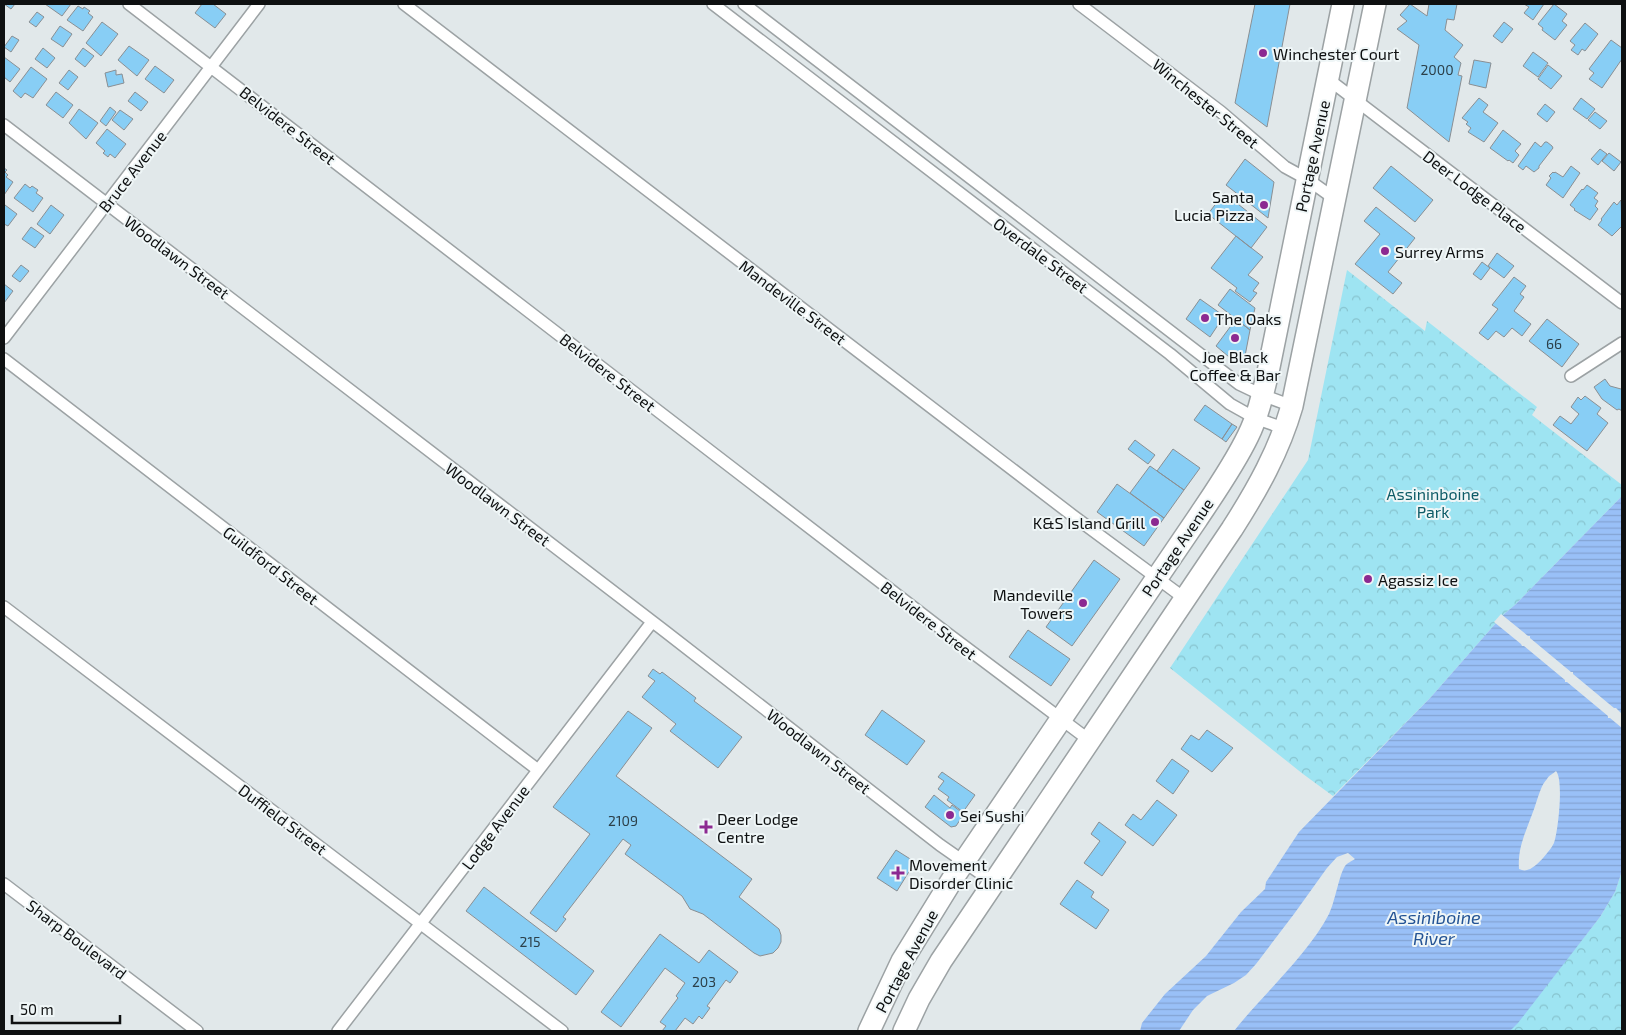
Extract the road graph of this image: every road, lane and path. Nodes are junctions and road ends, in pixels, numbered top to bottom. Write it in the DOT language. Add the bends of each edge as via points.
graph roads {
  1 [pos="129,4"];
  2 [pos="260,4"];
  3 [pos="404,4"];
  4 [pos="713,4"];
  5 [pos="744,4"];
  6 [pos="1079,4"];
  7 [pos="1343,4"];
  8 [pos="1375,4"];
  9 [pos="812,56"];
  10 [pos="211,66"];
  11 [pos="801,71"];
  12 [pos="1328,80"];
  13 [pos="1356,101"];
  14 [pos="4,125"];
  15 [pos="1308,178"];
  16 [pos="1335,199"];
  17 [pos="106,203"];
  18 [pos="1622,303"];
  19 [pos="4,338"];
  20 [pos="1622,343"];
  21 [pos="4,359"];
  22 [pos="1571,376"];
  23 [pos="1262,395"];
  24 [pos="1292,406"];
  25 [pos="1255,418"];
  26 [pos="1286,429"];
  27 [pos="1156,578"];
  28 [pos="1184,598"];
  29 [pos="4,607"];
  30 [pos="652,622"];
  31 [pos="1061,719"];
  32 [pos="1089,740"];
  33 [pos="538,770"];
  34 [pos="964,862"];
  35 [pos="993,882"];
  36 [pos="4,884"];
  37 [pos="420,924"];
  38 [pos="197,1031"];
  39 [pos="338,1031"];
  40 [pos="562,1031"];
  41 [pos="869,1031"];
  42 [pos="904,1031"];
  1 -- 10 [label="street, Belvidere Street"];
  2 -- 10 [label="street, Bruce Avenue"];
  3 -- 27 [label="street, Mandeville Street"];
  4 -- 11 [label="street, Overdale Street"];
  5 -- 9 [label="street, Overdale Street"];
  6 -- 15 [label="street, Winchester Street" via="1221,112 1285,167"];
  7 -- 12 [label="highway, Portage Avenue"];
  8 -- 13 [label="highway, Portage Avenue"];
  9 -- 11 [label="street"];
  9 -- 23 [label="street, Overdale Street" via="1239,384"];
  10 -- 17 [label="street, Bruce Avenue"];
  10 -- 31 [label="street, Belvidere Street"];
  11 -- 25 [label="street, Overdale Street" via="1230,404"];
  12 -- 13 [label="street, Deer Lodge Place"];
  12 -- 15 [label="highway, Portage Avenue"];
  13 -- 16 [label="highway, Portage Avenue"];
  13 -- 18 [label="street, Deer Lodge Place"];
  14 -- 17 [label="street, Woodlawn Street"];
  15 -- 16 [label="street, Winchester Street"];
  15 -- 23 [label="highway, Portage Avenue"];
  16 -- 24 [label="highway, Portage Avenue"];
  17 -- 19 [label="street, Bruce Avenue"];
  17 -- 30 [label="street, Woodlawn Street"];
  20 -- 22 [label="street"];
  21 -- 33 [label="street, Guildford Street"];
  23 -- 24 [label="street, Overdale Street"];
  23 -- 25 [label="highway, Portage Avenue"];
  24 -- 26 [label="highway, Portage Avenue"];
  25 -- 26 [label="street, Overdale Street"];
  25 -- 27 [label="highway, Portage Avenue" via="1224,478"];
  26 -- 28 [label="highway, Portage Avenue" via="1254,494"];
  27 -- 28 [label="street, Mandeville Street"];
  27 -- 31 [label="highway, Portage Avenue"];
  28 -- 32 [label="highway, Portage Avenue"];
  29 -- 37 [label="street, Duffield Street"];
  30 -- 33 [label="street, Lodge Avenue"];
  30 -- 34 [label="street, Woodlawn Street"];
  31 -- 32 [label="street, Belvidere Street"];
  31 -- 34 [label="highway, Portage Avenue"];
  32 -- 35 [label="highway, Portage Avenue"];
  33 -- 37 [label="street, Lodge Avenue"];
  34 -- 35 [label="street, Woodlawn Street"];
  34 -- 41 [label="highway, Portage Avenue" via="902,960"];
  35 -- 42 [label="highway, Portage Avenue" via="937,967"];
  36 -- 38 [label="street, Sharp Boulevard"];
  37 -- 39 [label="street, Lodge Avenue"];
  37 -- 40 [label="street, Duffield Street"];
}
